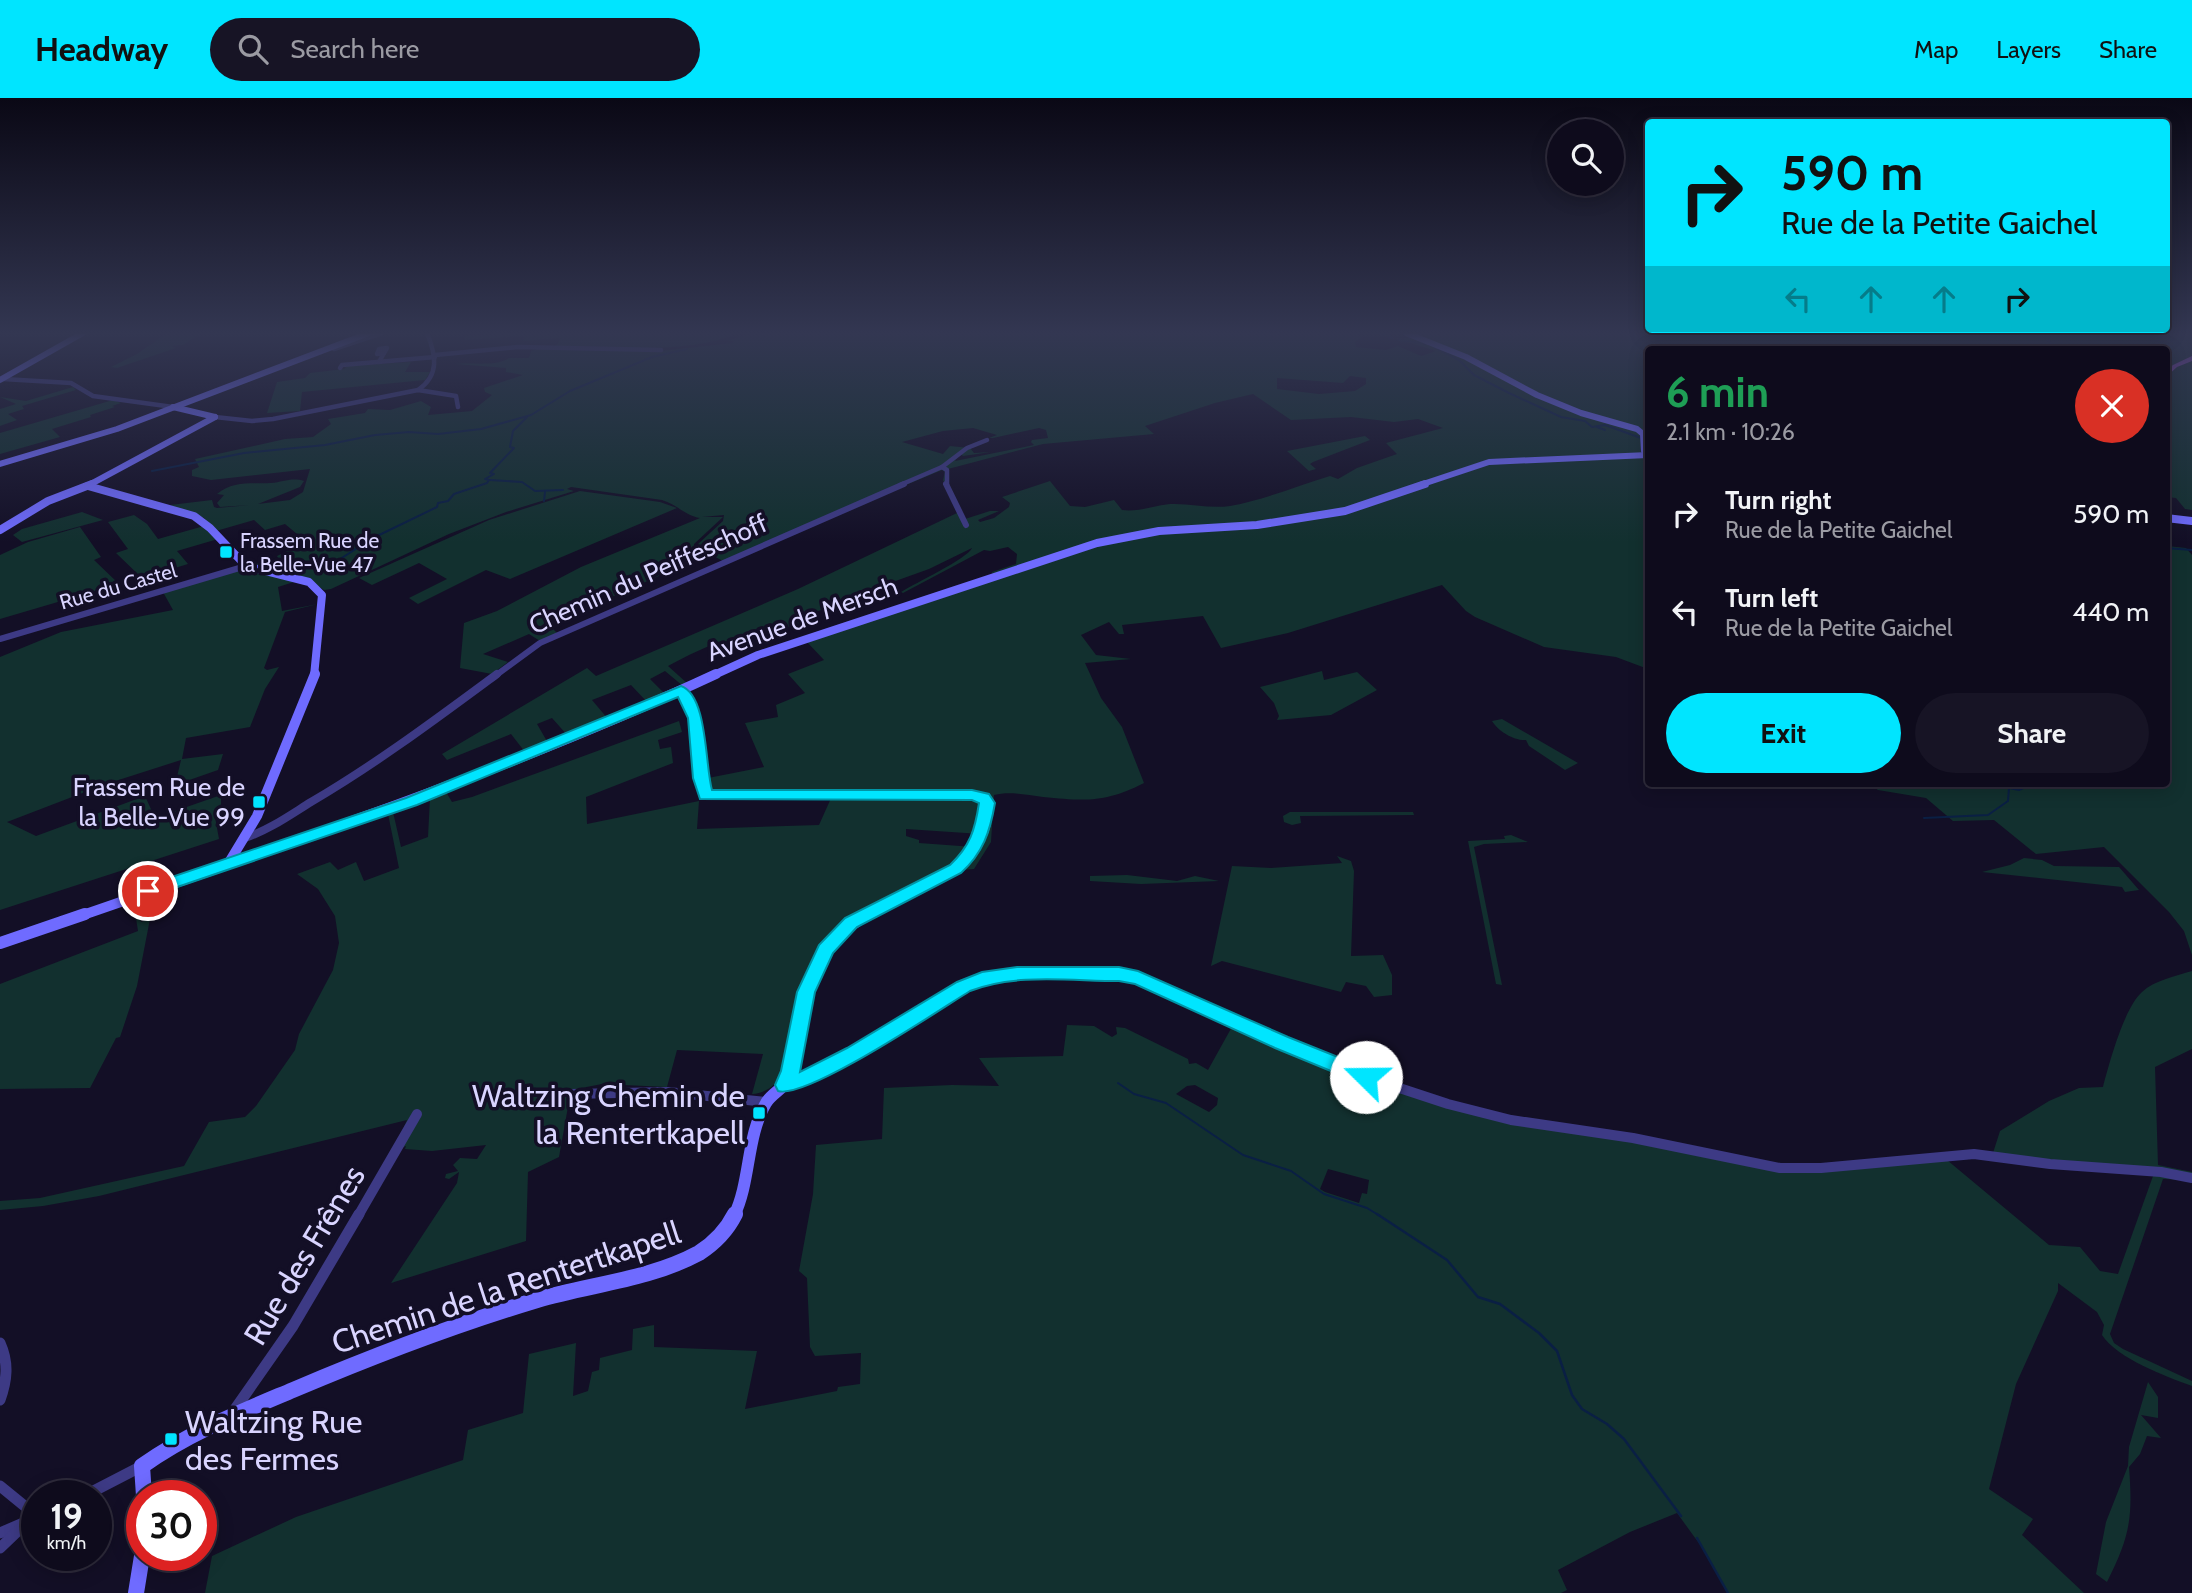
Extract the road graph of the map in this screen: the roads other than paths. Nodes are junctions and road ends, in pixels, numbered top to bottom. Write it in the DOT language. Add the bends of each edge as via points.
graph roads {
  1 [pos="142,403"];
  2 [pos="184,403"];
  3 [pos="354,403"];
  4 [pos="459,403"];
  5 [pos="1557,403"];
  6 [pos="173,407"];
  7 [pos="458,407"];
  8 [pos="215,417"];
  9 [pos="987,440"];
  10 [pos="1645,452"];
  11 [pos="1645,455"];
  12 [pos="0,464"];
  13 [pos="942,467"];
  14 [pos="88,486"];
  15 [pos="2170,518"];
  16 [pos="2192,521"];
  17 [pos="965,525"];
  18 [pos="0,530"];
  19 [pos="246,566"];
  20 [pos="0,639"];
  21 [pos="681,691"];
  22 [pos="245,838"];
  23 [pos="228,864"];
  24 [pos="0,943"];
  25 [pos="785,1085"];
  26 [pos="570,1094"];
  27 [pos="766,1102"];
  28 [pos="417,1114"];
  29 [pos="2192,1178"];
  30 [pos="0,1343"];
  31 [pos="0,1400"];
  32 [pos="228,1418"];
  33 [pos="142,1466"];
  34 [pos="143,1480"];
  35 [pos="112,1482"];
  36 [pos="0,1486"];
  37 [pos="21,1503"];
  38 [pos="21,1524"];
  39 [pos="21,1529"];
  40 [pos="0,1533"];
  41 [pos="0,1548"];
  42 [pos="140,1571"];
  43 [pos="136,1593"];
  1 -- 6 [label="street"];
  2 -- 6 [label="street"];
  3 -- 8 [label="street" via="273,419"];
  4 -- 7 [label="street"];
  5 -- 10 [label="street" via="1637,429 1644,438"];
  6 -- 8 [label="street"];
  6 -- 12 [label="street"];
  8 -- 14 [label="street"];
  9 -- 13 [label="street, Chemin du Peiffeschoff"];
  11 -- 21 [label="street, Avenue de Mersch" via="1489,462 1345,511 1108,540 790,644"];
  13 -- 17 [label="street" via="947,470 946,484"];
  13 -- 22 [label="street, Chemin du Peiffeschoff" via="540,643 401,745"];
  14 -- 18 [label="street" via="48,501"];
  14 -- 19 [label="street" via="194,516"];
  15 -- 16 [label="street"];
  19 -- 20 [label="street, Rue du Castel"];
  19 -- 22 [label="street" via="309,582 321,595 316,671"];
  21 -- 23 [label="street, Avenue de Mersch" via="412,802"];
  21 -- 25 [label="street" via="695,718 705,795 972,795 984,797 987,803 982,834 955,869 851,923 826,950 806,992"];
  22 -- 23 [label="street"];
  23 -- 24 [label="street, Avenue de Mersch"];
  25 -- 27 [label="street, Chemin de la Rentertkapell"];
  25 -- 29 [label="street, Chemin de la Rentertkapell" via="854,1053 928,1006 982,979 1017,974 1119,974 1157,985 1366,1077 1511,1120 1633,1138 1780,1168 1974,1154"];
  26 -- 27 [label="street" via="644,1090 723,1094"];
  27 -- 32 [label="street, Chemin de la Rentertkapell" via="754,1135 741,1201 717,1239 699,1252 654,1272 538,1300 379,1353"];
  28 -- 32 [label="street, Rue des Frênes" via="306,1305 258,1381"];
  30 -- 31 [label="street" via="8,1367"];
  32 -- 33 [label="street, Chemin de la Rentertkapell"];
  33 -- 34 [label="street"];
  33 -- 35 [label="street"];
  36 -- 37 [label="street"];
  38 -- 40 [label="street"];
  39 -- 41 [label="street"];
  42 -- 43 [label="street"];
}
